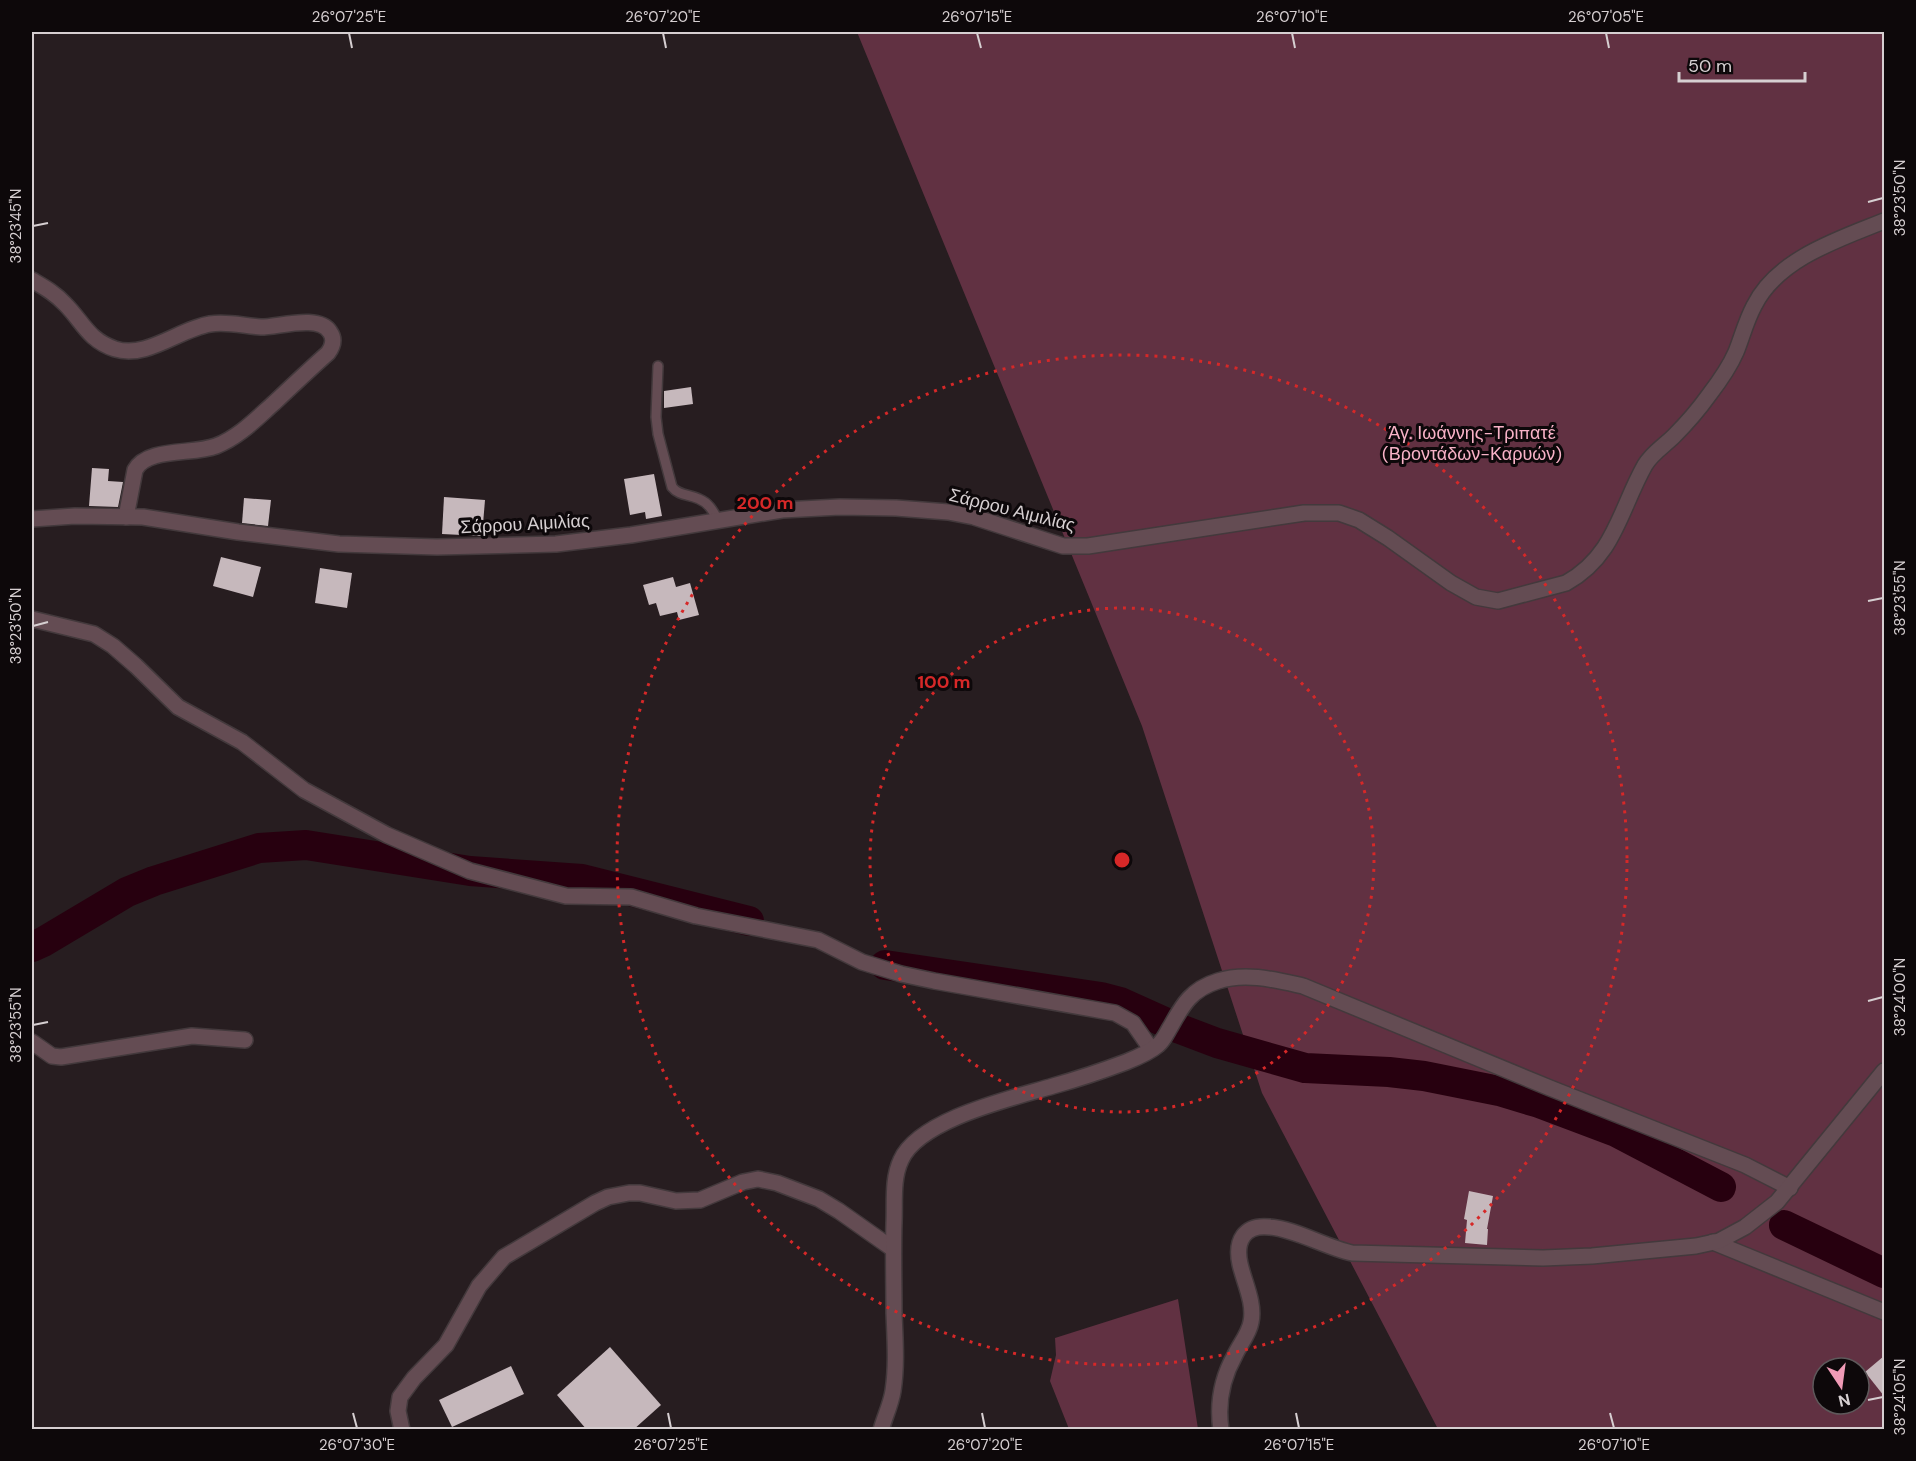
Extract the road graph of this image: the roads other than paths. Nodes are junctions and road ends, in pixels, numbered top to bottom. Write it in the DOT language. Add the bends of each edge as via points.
graph roads {
  1 [pos="1884,221"];
  2 [pos="32,280"];
  3 [pos="658,366"];
  4 [pos="126,517"];
  5 [pos="32,519"];
  6 [pos="718,520"];
  7 [pos="32,619"];
  8 [pos="245,1040"];
  9 [pos="32,1042"];
  10 [pos="1151,1049"];
  11 [pos="1884,1071"];
  12 [pos="1790,1188"];
  13 [pos="1713,1242"];
  14 [pos="893,1249"];
  15 [pos="1884,1312"];
  16 [pos="402,1430"];
  17 [pos="881,1430"];
  18 [pos="1221,1430"];
  1 -- 6 [label="street, Σάρρου Αιμιλίας" via="1809,254 1766,288 1721,379 1691,417 1647,461 1614,535 1574,579 1555,587 1498,601 1476,597 1373,528 1329,512 1075,547 974,517 925,510 840,507 782,510"];
  2 -- 4 [label="street" via="66,305 96,340 115,349 140,350 212,324 264,327 319,323 332,333 334,339 328,353 246,429 214,447 151,456 139,463"];
  3 -- 6 [label="lane" via="656,417 672,487 677,493 705,502"];
  4 -- 5 [label="street, Σάρρου Αιμιλίας"];
  4 -- 6 [label="street, Σάρρου Αιμιλίας" via="339,544 437,547 556,544 631,536"];
  7 -- 10 [label="street" via="94,634 113,646 178,706 243,742 304,790 387,835 470,871 566,896 631,897 696,916 818,940 862,962 901,974 1115,1013 1133,1023"];
  8 -- 9 [label="street" via="192,1036 61,1057 52,1056"];
  10 -- 12 [label="street" via="1164,1038 1184,1003 1206,985 1235,976 1303,986 1744,1165"];
  10 -- 14 [label="street" via="1096,1073 986,1106 920,1137 902,1157 898,1168"];
  11 -- 12 [label="street"];
  12 -- 13 [label="street" via="1777,1203 1730,1236"];
  13 -- 15 [label="street"];
  13 -- 18 [label="street" via="1543,1258 1352,1253 1278,1228 1259,1226 1238,1243 1251,1324 1224,1380 1219,1408"];
  14 -- 16 [label="street" via="819,1199 758,1179 700,1200 676,1201 629,1192 608,1197 495,1266 472,1297 446,1345 400,1397"];
  14 -- 17 [label="street" via="896,1367"];
}
